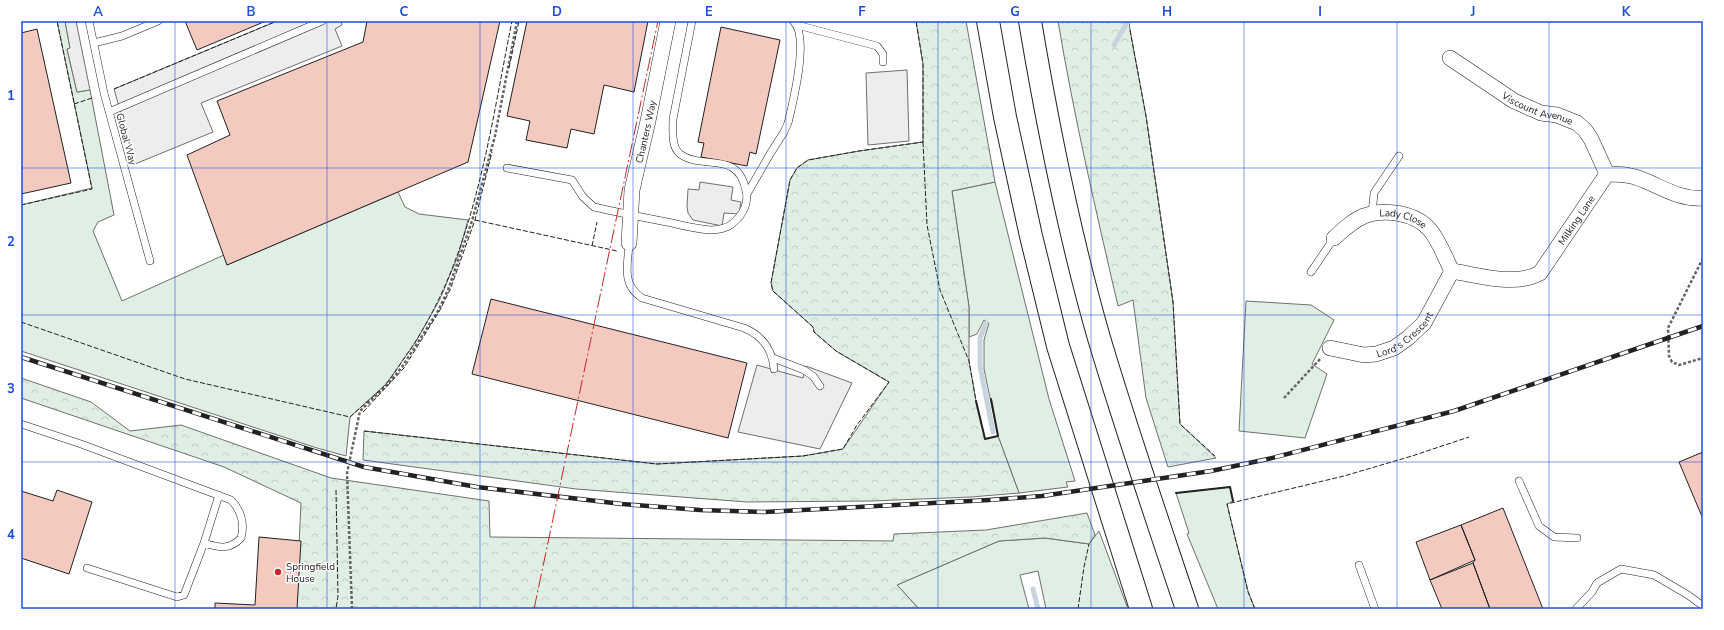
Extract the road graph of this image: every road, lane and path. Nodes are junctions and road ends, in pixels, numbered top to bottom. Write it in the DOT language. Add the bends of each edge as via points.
graph roads {
  1 [pos="89,21"];
  2 [pos="158,21"];
  3 [pos="322,21"];
  4 [pos="517,21"];
  5 [pos="668,21"];
  6 [pos="692,21"];
  7 [pos="988,21"];
  8 [pos="1030,21"];
  9 [pos="795,23"];
  10 [pos="94,43"];
  11 [pos="1450,58"];
  12 [pos="883,62"];
  13 [pos="110,112"];
  14 [pos="1399,156"];
  15 [pos="507,168"];
  16 [pos="1607,174"];
  17 [pos="747,194"];
  18 [pos="1703,198"];
  19 [pos="1372,214"];
  20 [pos="631,216"];
  21 [pos="1334,238"];
  22 [pos="629,243"];
  23 [pos="1703,258"];
  24 [pos="150,260"];
  25 [pos="1452,271"];
  26 [pos="1311,272"];
  27 [pos="1330,348"];
  28 [pos="773,358"];
  29 [pos="1703,358"];
  30 [pos="774,369"];
  31 [pos="820,386"];
  32 [pos="1284,398"];
  33 [pos="21,424"];
  34 [pos="1519,481"];
  35 [pos="219,495"];
  36 [pos="1577,538"];
  37 [pos="204,543"];
  38 [pos="1358,565"];
  39 [pos="87,568"];
  40 [pos="1703,606"];
  41 [pos="352,609"];
  42 [pos="1142,609"];
  43 [pos="1187,609"];
  44 [pos="1375,609"];
  45 [pos="1576,609"];
  1 -- 10 [label="lane, Global Way"];
  2 -- 10 [label="lane" via="122,36"];
  3 -- 13 [label="lane"];
  4 -- 41 [label="path" via="495,136 472,220 448,290 438,311 402,367 360,411 347,474"];
  5 -- 20 [label="street, Chanters Way" via="632,190"];
  6 -- 17 [label="lane" via="673,119 675,146 687,157 729,166 745,183"];
  7 -- 42 [label="highway" via="1005,117 1058,346"];
  8 -- 43 [label="highway" via="1068,218 1099,337"];
  9 -- 12 [label="lane" via="877,46 883,54"];
  9 -- 17 [label="lane" via="800,58 788,123"];
  10 -- 13 [label="lane, Global Way"];
  11 -- 16 [label="street, Viscount Avenue" via="1514,101 1541,113 1557,115 1577,123 1591,139"];
  13 -- 24 [label="lane, Global Way"];
  14 -- 19 [label="lane" via="1374,193"];
  15 -- 20 [label="lane" via="572,180 583,197 594,207"];
  16 -- 18 [label="street" via="1633,177 1676,195"];
  16 -- 25 [label="street, Milking Lane" via="1540,274 1519,280"];
  17 -- 20 [label="lane" via="746,206 740,216 732,224 721,229 700,228"];
  19 -- 21 [label="street, Lady Close" via="1350,223"];
  19 -- 25 [label="street, Lady Close" via="1389,213 1416,220 1429,229"];
  20 -- 22 [label="street, Chanters Way"];
  21 -- 26 [label="lane"];
  22 -- 28 [label="lane" via="627,275 628,284 634,293 642,298 754,332 763,339"];
  23 -- 29 [label="path" via="1668,328 1669,356 1672,362 1679,364"];
  25 -- 27 [label="street, Lord's Crescent" via="1424,323 1394,348 1364,355"];
  27 -- 32 [label="path"];
  28 -- 30 [label="lane"];
  28 -- 31 [label="lane" via="809,373"];
  33 -- 35 [label="lane"];
  34 -- 36 [label="lane" via="1539,526 1554,537"];
  35 -- 37 [label="lane"];
  35 -- 37 [label="lane" via="236,505 243,525 241,538 232,546 225,548"];
  37 -- 39 [label="lane" via="184,595 177,597"];
  38 -- 44 [label="lane"];
  40 -- 45 [label="lane" via="1688,594 1654,575 1621,569 1597,583"];
}
